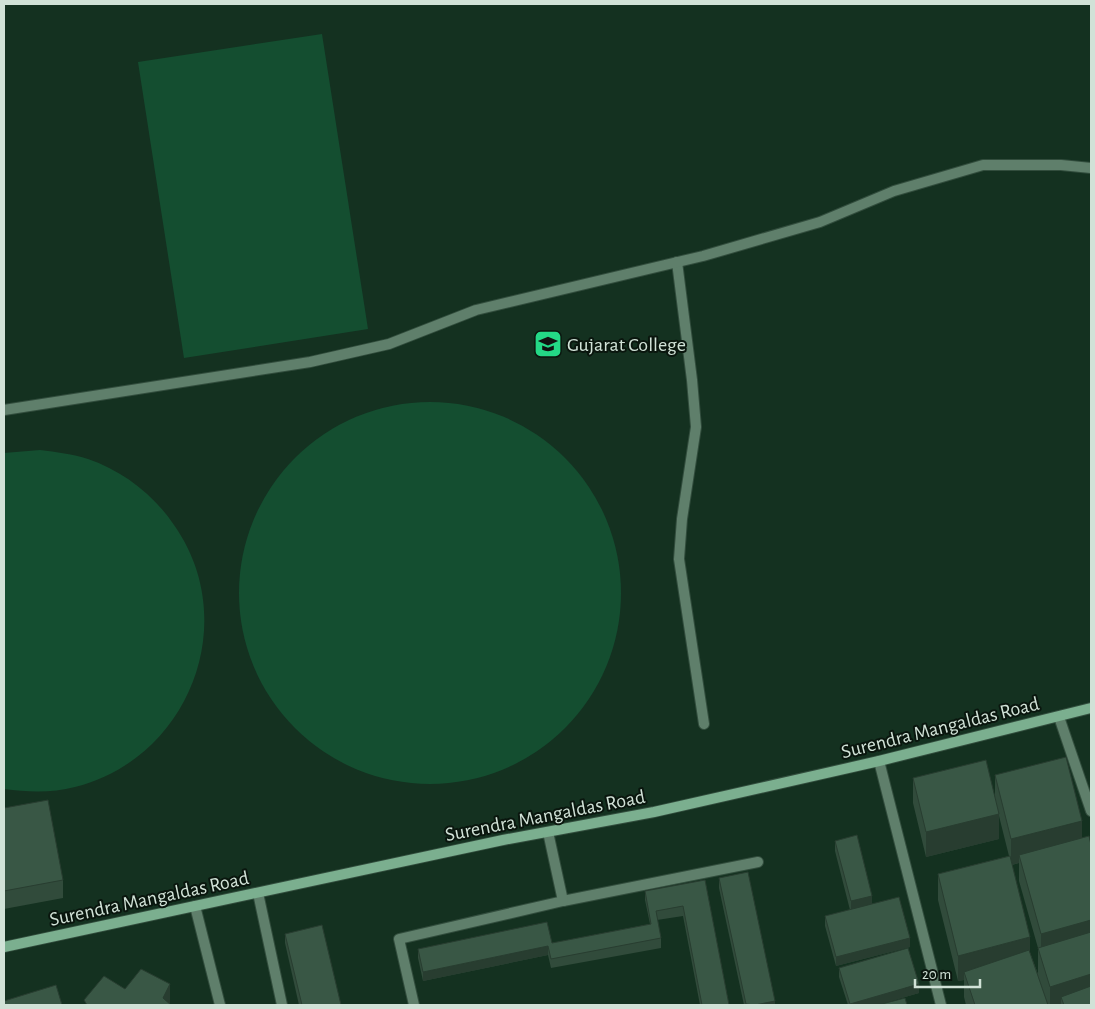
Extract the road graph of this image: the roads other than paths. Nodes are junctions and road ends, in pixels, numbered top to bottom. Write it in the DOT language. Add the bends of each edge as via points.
graph roads {
  1 [pos="1091,168"];
  2 [pos="677,262"];
  3 [pos="4,410"];
  4 [pos="1091,708"];
  5 [pos="1060,717"];
  6 [pos="704,724"];
  7 [pos="879,761"];
  8 [pos="1091,811"];
  9 [pos="548,832"];
  10 [pos="758,862"];
  11 [pos="258,893"];
  12 [pos="563,901"];
  13 [pos="195,906"];
  14 [pos="4,942"];
  15 [pos="19,944"];
  16 [pos="4,947"];
  17 [pos="220,1005"];
  18 [pos="282,1005"];
  19 [pos="414,1005"];
  20 [pos="941,1005"];
  1 -- 2 [label="street" via="1061,164 982,165 894,191 820,222"];
  2 -- 3 [label="street" via="476,310 389,344 310,362"];
  2 -- 6 [label="street" via="696,428 682,519 680,559"];
  4 -- 5 [label="main road, Surendra Mangaldas Road"];
  5 -- 7 [label="main road, Surendra Mangaldas Road"];
  5 -- 8 [label="street"];
  7 -- 9 [label="main road, Surendra Mangaldas Road" via="654,812"];
  7 -- 20 [label="street"];
  9 -- 11 [label="main road, Surendra Mangaldas Road"];
  9 -- 12 [label="street"];
  10 -- 12 [label="street"];
  11 -- 13 [label="main road, Surendra Mangaldas Road"];
  11 -- 18 [label="street"];
  12 -- 19 [label="street" via="399,939"];
  13 -- 15 [label="main road, Surendra Mangaldas Road"];
  13 -- 17 [label="street"];
  14 -- 15 [label="main road"];
  15 -- 16 [label="main road, Surendra Mangaldas Road"];
}
